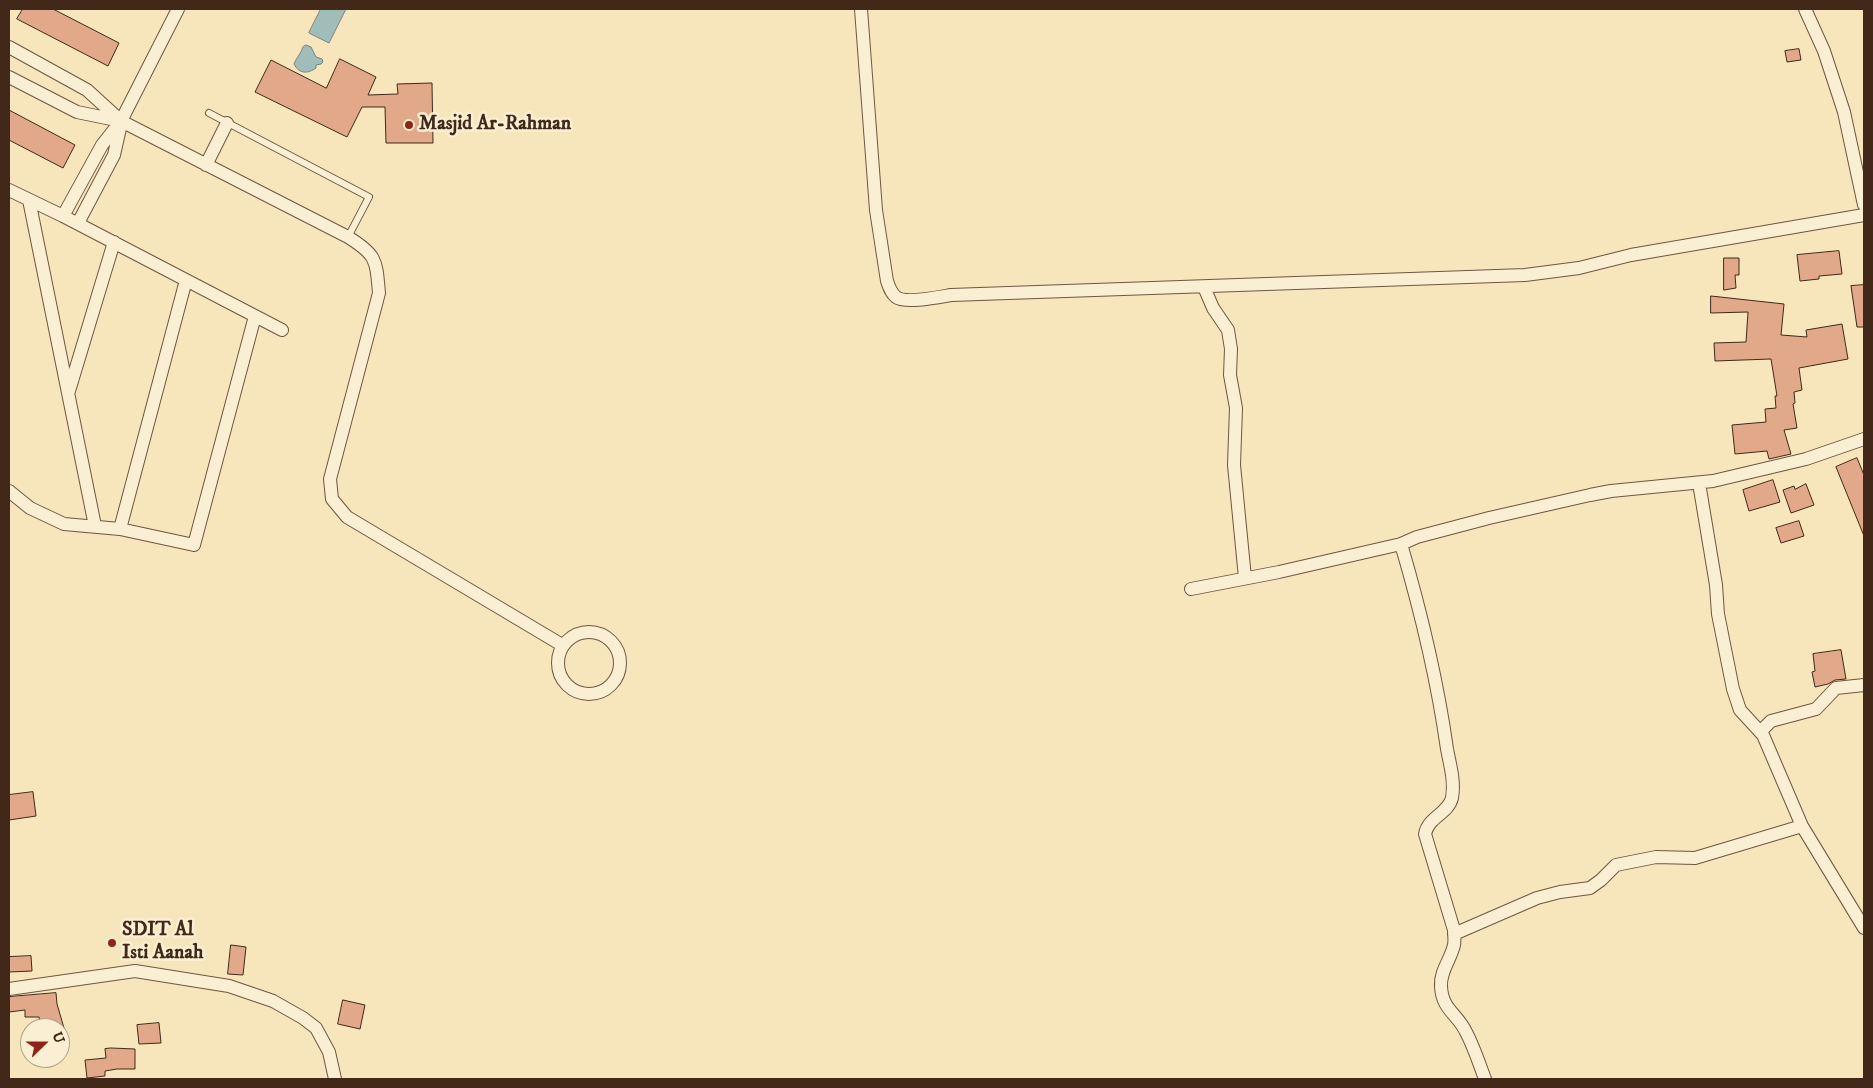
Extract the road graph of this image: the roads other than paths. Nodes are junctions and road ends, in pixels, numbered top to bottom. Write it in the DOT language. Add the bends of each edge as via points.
graph roads {
  1 [pos="178,9"];
  2 [pos="861,9"];
  3 [pos="1805,9"];
  4 [pos="9,48"];
  5 [pos="9,77"];
  6 [pos="209,113"];
  7 [pos="121,121"];
  8 [pos="227,123"];
  9 [pos="206,165"];
  10 [pos="9,190"];
  11 [pos="29,200"];
  12 [pos="1864,205"];
  13 [pos="1864,215"];
  14 [pos="63,216"];
  15 [pos="78,223"];
  16 [pos="348,237"];
  17 [pos="114,242"];
  18 [pos="186,280"];
  19 [pos="1204,287"];
  20 [pos="255,316"];
  21 [pos="282,330"];
  22 [pos="68,393"];
  23 [pos="1864,439"];
  24 [pos="1699,483"];
  25 [pos="9,491"];
  26 [pos="95,526"];
  27 [pos="120,529"];
  28 [pos="1401,544"];
  29 [pos="1245,578"];
  30 [pos="1191,589"];
  31 [pos="562,645"];
  32 [pos="1864,685"];
  33 [pos="1760,732"];
  34 [pos="1802,826"];
  35 [pos="1864,928"];
  36 [pos="1454,934"];
  37 [pos="9,988"];
  38 [pos="335,1079"];
  39 [pos="1485,1079"];
  1 -- 7 [label="street"];
  2 -- 19 [label="street" via="876,210 887,280 890,291 898,299"];
  3 -- 12 [label="street" via="1824,51 1844,112"];
  4 -- 7 [label="street" via="88,90"];
  5 -- 7 [label="street" via="77,112"];
  6 -- 8 [label="lane"];
  7 -- 9 [label="street"];
  7 -- 14 [label="street" via="102,145"];
  7 -- 15 [label="street" via="114,155"];
  8 -- 9 [label="street"];
  8 -- 16 [label="lane" via="369,197"];
  9 -- 16 [label="street"];
  10 -- 11 [label="street"];
  11 -- 14 [label="street"];
  11 -- 22 [label="street"];
  13 -- 19 [label="street" via="1631,255 1579,268 1525,275"];
  14 -- 15 [label="street"];
  15 -- 17 [label="street"];
  16 -- 31 [label="street" via="368,250 377,267 379,293 330,479 332,499 347,517"];
  17 -- 18 [label="street"];
  17 -- 22 [label="street"];
  18 -- 20 [label="street"];
  18 -- 27 [label="street"];
  19 -- 29 [label="street" via="1228,330 1231,350 1230,374 1236,408 1234,465"];
  20 -- 21 [label="street"];
  20 -- 27 [label="street" via="194,545"];
  22 -- 26 [label="street"];
  23 -- 24 [label="street" via="1806,459"];
  24 -- 28 [label="street" via="1590,495 1489,518"];
  24 -- 33 [label="street" via="1718,614 1733,689 1740,710"];
  25 -- 26 [label="street" via="30,508 64,524"];
  26 -- 27 [label="street"];
  28 -- 29 [label="street"];
  28 -- 36 [label="street" via="1430,647 1453,777 1450,803 1432,821 1426,834"];
  29 -- 30 [label="street"];
  31 -- 31 [label="street" via="574,634 590,630 605,635 619,654 618,677 607,689 592,694 576,692 563,681 557,663"];
  32 -- 33 [label="street" via="1836,688 1816,709 1771,721"];
  33 -- 34 [label="street"];
  34 -- 35 [label="street"];
  34 -- 36 [label="street" via="1695,858 1656,857 1616,865 1590,888 1537,898"];
  36 -- 39 [label="street" via="1455,944 1441,984 1442,998 1466,1031"];
  37 -- 38 [label="street" via="135,971 229,986 273,1001 316,1028 329,1052"];
}
